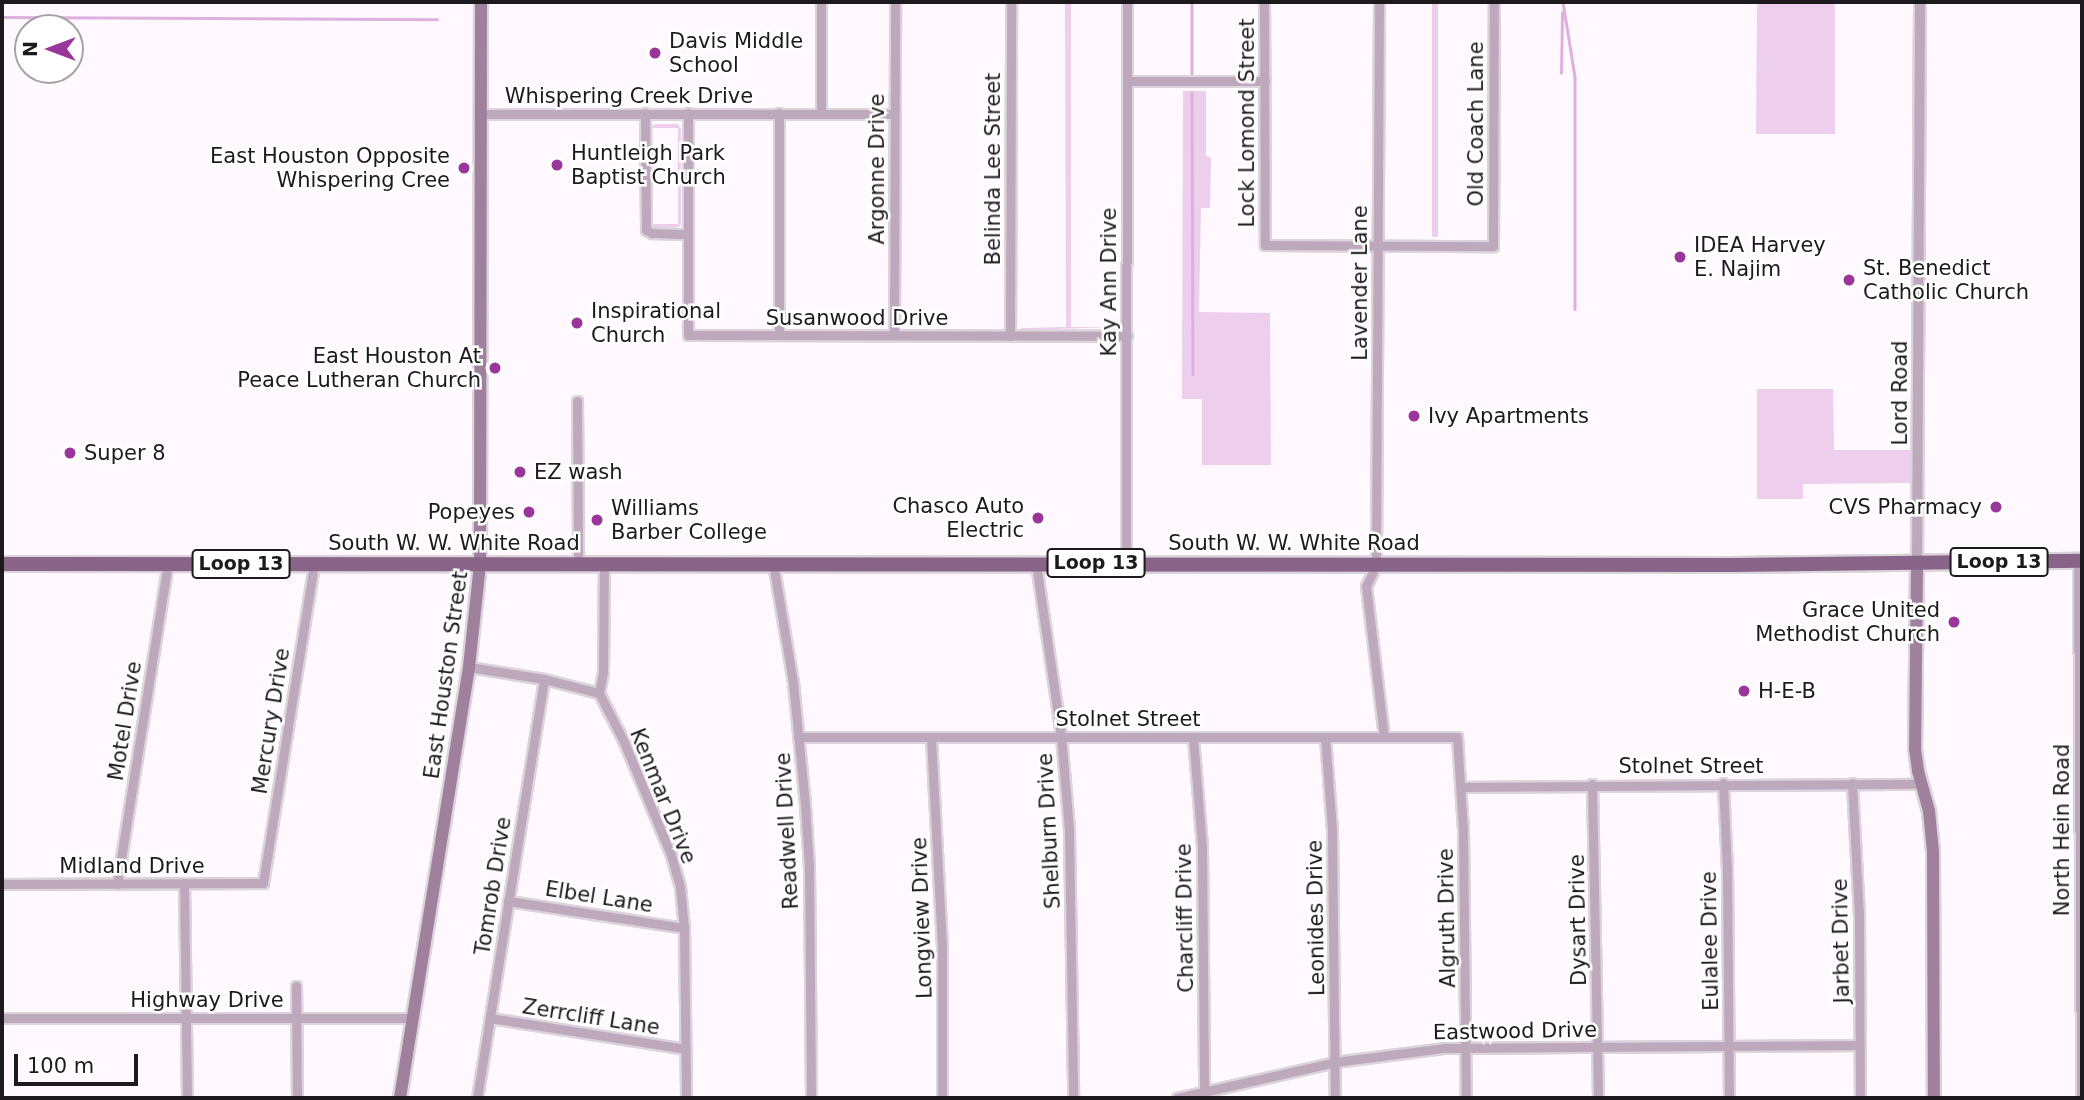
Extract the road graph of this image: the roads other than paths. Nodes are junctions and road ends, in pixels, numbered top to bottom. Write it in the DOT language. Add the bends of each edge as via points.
graph roads {
  1 [pos="481,2"];
  2 [pos="821,2"];
  3 [pos="895,2"];
  4 [pos="1011,2"];
  5 [pos="1127,2"];
  6 [pos="1264,2"];
  7 [pos="1379,2"];
  8 [pos="1494,2"];
  9 [pos="1920,2"];
  10 [pos="1127,81"];
  11 [pos="1265,81"];
  12 [pos="645,113"];
  13 [pos="688,113"];
  14 [pos="779,113"];
  15 [pos="821,113"];
  16 [pos="480,114"];
  17 [pos="894,114"];
  18 [pos="688,234"];
  19 [pos="1378,245"];
  20 [pos="779,335"];
  21 [pos="894,335"];
  22 [pos="1010,335"];
  23 [pos="1127,336"];
  24 [pos="577,401"];
  25 [pos="2080,561"];
  26 [pos="168,563"];
  27 [pos="773,563"];
  28 [pos="1126,563"];
  29 [pos="2,564"];
  30 [pos="314,564"];
  31 [pos="480,564"];
  32 [pos="578,564"];
  33 [pos="604,564"];
  34 [pos="1036,564"];
  35 [pos="1917,564"];
  36 [pos="1376,565"];
  37 [pos="469,667"];
  38 [pos="544,679"];
  39 [pos="600,693"];
  40 [pos="1061,736"];
  41 [pos="1384,736"];
  42 [pos="799,737"];
  43 [pos="931,737"];
  44 [pos="1193,737"];
  45 [pos="1325,737"];
  46 [pos="1457,737"];
  47 [pos="1723,783"];
  48 [pos="1852,783"];
  49 [pos="1592,784"];
  50 [pos="1921,784"];
  51 [pos="1461,787"];
  52 [pos="184,883"];
  53 [pos="263,883"];
  54 [pos="2,884"];
  55 [pos="117,884"];
  56 [pos="508,901"];
  57 [pos="684,928"];
  58 [pos="296,986"];
  59 [pos="296,1017"];
  60 [pos="2,1018"];
  61 [pos="186,1018"];
  62 [pos="413,1018"];
  63 [pos="490,1018"];
  64 [pos="1859,1045"];
  65 [pos="1728,1046"];
  66 [pos="1466,1047"];
  67 [pos="1598,1047"];
  68 [pos="686,1049"];
  69 [pos="1335,1062"];
  70 [pos="1204,1095"];
  71 [pos="187,1098"];
  72 [pos="297,1098"];
  73 [pos="400,1098"];
  74 [pos="477,1098"];
  75 [pos="687,1098"];
  76 [pos="811,1098"];
  77 [pos="942,1098"];
  78 [pos="1073,1098"];
  79 [pos="1177,1098"];
  80 [pos="1335,1098"];
  81 [pos="1466,1098"];
  82 [pos="1598,1098"];
  83 [pos="1728,1098"];
  84 [pos="1860,1098"];
  85 [pos="1934,1098"];
  86 [pos="2081,1098"];
  1 -- 16 [label="main road, East Houston Street"];
  2 -- 15 [label="street"];
  3 -- 17 [label="street, Argonne Drive"];
  4 -- 22 [label="street, Belinda Lee Street"];
  5 -- 10 [label="street, Kay Ann Drive"];
  6 -- 11 [label="street, Lock Lomond Street"];
  7 -- 19 [label="street, Lavender Lane"];
  8 -- 19 [label="street, Old Coach Lane" via="1493,246"];
  9 -- 35 [label="street, Lord Road"];
  10 -- 11 [label="street"];
  10 -- 23 [label="street, Kay Ann Drive"];
  11 -- 19 [label="street, Lock Lomond Street" via="1265,245"];
  12 -- 13 [label="street, Whispering Creek Drive"];
  12 -- 16 [label="street, Whispering Creek Drive"];
  12 -- 18 [label="street" via="646,230"];
  13 -- 14 [label="street, Whispering Creek Drive"];
  13 -- 18 [label="street, Susanwood Drive"];
  14 -- 15 [label="street, Whispering Creek Drive"];
  14 -- 20 [label="street"];
  15 -- 17 [label="street"];
  16 -- 31 [label="main road, East Houston Street"];
  17 -- 21 [label="street, Argonne Drive"];
  18 -- 20 [label="street, Susanwood Drive" via="688,335"];
  19 -- 36 [label="street, Lavender Lane"];
  20 -- 21 [label="street, Susanwood Drive"];
  21 -- 22 [label="street, Susanwood Drive"];
  22 -- 23 [label="street, Susanwood Drive"];
  23 -- 28 [label="street, Kay Ann Drive"];
  24 -- 32 [label="street"];
  25 -- 35 [label="main road, South W. W. White Road / Loop 13"];
  25 -- 86 [label="street, North Hein Road"];
  26 -- 29 [label="main road, South W. W. White Road / Loop 13"];
  26 -- 30 [label="main road, South W. W. White Road / Loop 13"];
  26 -- 55 [label="street, Motel Drive"];
  27 -- 33 [label="main road, South W. W. White Road / Loop 13"];
  27 -- 34 [label="main road, South W. W. White Road / Loop 13"];
  27 -- 42 [label="street, Readwell Drive"];
  28 -- 34 [label="main road, South W. W. White Road / Loop 13"];
  28 -- 36 [label="main road, South W. W. White Road / Loop 13"];
  30 -- 31 [label="main road, South W. W. White Road / Loop 13"];
  30 -- 53 [label="street, Mercury Drive"];
  31 -- 32 [label="main road, South W. W. White Road / Loop 13"];
  31 -- 37 [label="main road, East Houston Street"];
  32 -- 33 [label="main road, South W. W. White Road / Loop 13"];
  33 -- 39 [label="street"];
  34 -- 40 [label="street, Shelburn Drive"];
  35 -- 36 [label="main road, South W. W. White Road / Loop 13"];
  35 -- 50 [label="main road, Lord Road" via="1915,749"];
  36 -- 41 [label="street" via="1366,586"];
  37 -- 38 [label="street"];
  37 -- 62 [label="main road, East Houston Street"];
  38 -- 39 [label="street"];
  38 -- 56 [label="street, Tomrob Drive"];
  39 -- 57 [label="street, Kenmar Drive" via="671,855"];
  40 -- 43 [label="street, Stolnet Street"];
  40 -- 44 [label="street, Stolnet Street"];
  40 -- 78 [label="street, Shelburn Drive" via="1072,881"];
  41 -- 45 [label="street, Stolnet Street"];
  41 -- 46 [label="street, Stolnet Street"];
  42 -- 43 [label="street, Stolnet Street"];
  42 -- 76 [label="street, Readwell Drive" via="809,867"];
  43 -- 77 [label="street, Longview Drive" via="942,944"];
  44 -- 45 [label="street, Stolnet Street"];
  44 -- 70 [label="street, Charcliff Drive" via="1202,847"];
  45 -- 69 [label="street, Leonides Drive" via="1332,843"];
  46 -- 51 [label="street, Algruth Drive"];
  47 -- 48 [label="street, Stolnet Street"];
  47 -- 49 [label="street, Stolnet Street"];
  47 -- 65 [label="street, Eulalee Drive"];
  48 -- 50 [label="street, Stolnet Street"];
  48 -- 64 [label="street, Jarbet Drive" via="1859,908"];
  49 -- 51 [label="street, Stolnet Street"];
  49 -- 67 [label="street, Dysart Drive"];
  50 -- 85 [label="main road, Lord Road" via="1933,852"];
  51 -- 66 [label="street, Algruth Drive"];
  52 -- 53 [label="street, Midland Drive"];
  52 -- 55 [label="street, Midland Drive"];
  52 -- 61 [label="street"];
  54 -- 55 [label="street, Midland Drive"];
  56 -- 57 [label="street, Elbel Lane"];
  56 -- 63 [label="street, Tomrob Drive"];
  57 -- 68 [label="street, Kenmar Drive"];
  58 -- 59 [label="street"];
  59 -- 61 [label="street, Highway Drive"];
  59 -- 62 [label="street, Highway Drive"];
  59 -- 72 [label="street"];
  60 -- 61 [label="street, Highway Drive"];
  61 -- 71 [label="street"];
  62 -- 73 [label="main road, East Houston Street"];
  63 -- 68 [label="street, Zerrcliff Lane"];
  63 -- 74 [label="street, Tomrob Drive"];
  64 -- 65 [label="street, Eastwood Drive"];
  64 -- 84 [label="street, Jarbet Drive"];
  65 -- 67 [label="street, Eastwood Drive"];
  65 -- 83 [label="street, Eulalee Drive"];
  66 -- 67 [label="street, Eastwood Drive"];
  66 -- 69 [label="street, Eastwood Drive"];
  66 -- 81 [label="street, Algruth Drive"];
  67 -- 82 [label="street, Dysart Drive"];
  68 -- 75 [label="street, Kenmar Drive"];
  69 -- 70 [label="street, Eastwood Drive"];
  69 -- 80 [label="street, Leonides Drive"];
  70 -- 79 [label="street, Eastwood Drive"];
}
